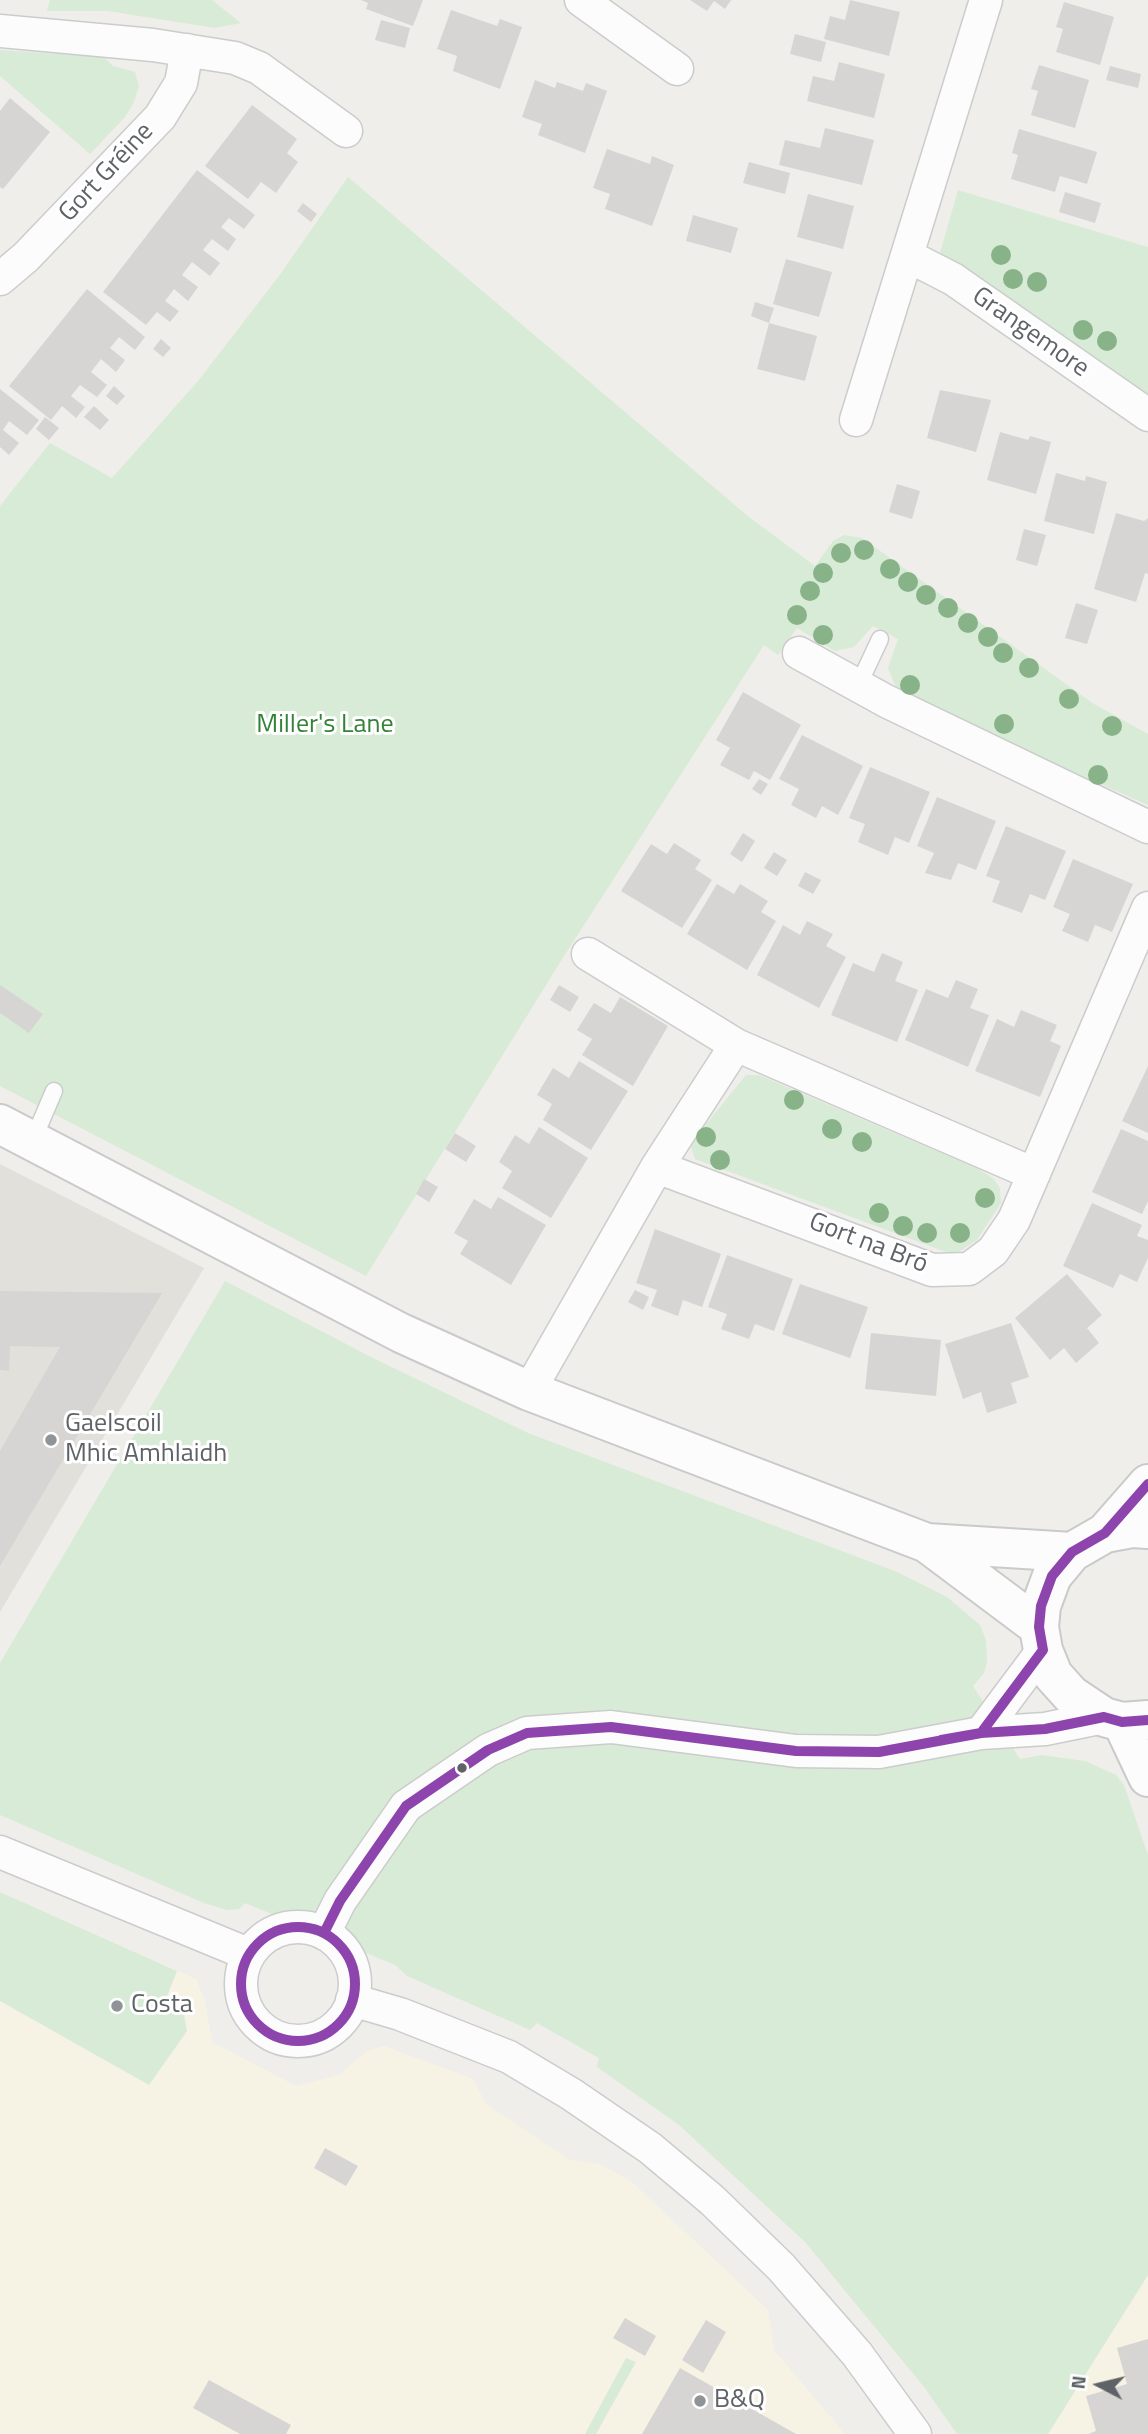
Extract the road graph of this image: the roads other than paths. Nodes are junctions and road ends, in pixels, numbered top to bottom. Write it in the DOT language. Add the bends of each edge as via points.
graph roads {
  1 [pos="581,0"];
  2 [pos="986,0"];
  3 [pos="0,31"];
  4 [pos="187,50"];
  5 [pos="677,69"];
  6 [pos="346,131"];
  7 [pos="908,256"];
  8 [pos="0,279"];
  9 [pos="1148,415"];
  10 [pos="856,420"];
  11 [pos="880,639"];
  12 [pos="799,653"];
  13 [pos="858,687"];
  14 [pos="1148,827"];
  15 [pos="1148,908"];
  16 [pos="589,954"];
  17 [pos="736,1045"];
  18 [pos="54,1091"];
  19 [pos="16,1132"];
  20 [pos="657,1167"];
  21 [pos="1034,1174"];
  22 [pos="529,1391"];
  23 [pos="1148,1483"];
  24 [pos="1148,1529"];
  25 [pos="1105,1533"];
  26 [pos="927,1542"];
  27 [pos="1072,1552"];
  28 [pos="1041,1638"];
  29 [pos="1125,1720"];
  30 [pos="981,1733"];
  31 [pos="1148,1777"];
  32 [pos="0,1852"];
  33 [pos="324,1933"];
  34 [pos="248,1954"];
  35 [pos="352,2000"];
  36 [pos="915,2434"];
  1 -- 5 [label="street"];
  2 -- 7 [label="street"];
  3 -- 4 [label="street"];
  4 -- 6 [label="street" via="235,58 259,68"];
  4 -- 8 [label="street, Gort Gréine" via="181,83 160,117"];
  7 -- 9 [label="street, Grangemore" via="953,279"];
  7 -- 10 [label="street"];
  11 -- 13 [label="lane"];
  12 -- 13 [label="street"];
  13 -- 14 [label="street"];
  15 -- 21 [label="street, Gort na Bró"];
  16 -- 17 [label="street"];
  17 -- 20 [label="street"];
  17 -- 21 [label="street"];
  18 -- 19 [label="lane"];
  19 -- 22 [label="street" via="454,1359"];
  20 -- 21 [label="street, Gort na Bró" via="947,1272 969,1269 993,1251 1014,1220"];
  20 -- 22 [label="street"];
  22 -- 26 [label="street"];
  23 -- 25 [label="street"];
  24 -- 25 [label="street"];
  25 -- 27 [label="street"];
  26 -- 27 [label="street"];
  26 -- 28 [label="street"];
  27 -- 28 [label="street" via="1052,1576 1041,1606"];
  28 -- 29 [label="street" via="1053,1675 1070,1695"];
  28 -- 30 [label="street"];
  29 -- 30 [label="street"];
  29 -- 31 [label="street"];
  30 -- 33 [label="street" via="879,1752 796,1751 611,1727 527,1733 488,1750 406,1806 340,1900"];
  32 -- 34 [label="street"];
  33 -- 34 [label="street" via="297,1926 282,1929"];
  33 -- 35 [label="street" via="347,1955 355,1985"];
  34 -- 35 [label="street" via="241,1983 243,1999 261,2027 277,2037 314,2039 344,2017"];
  35 -- 36 [label="street" via="509,2057 650,2148 781,2267 857,2354"];
}
